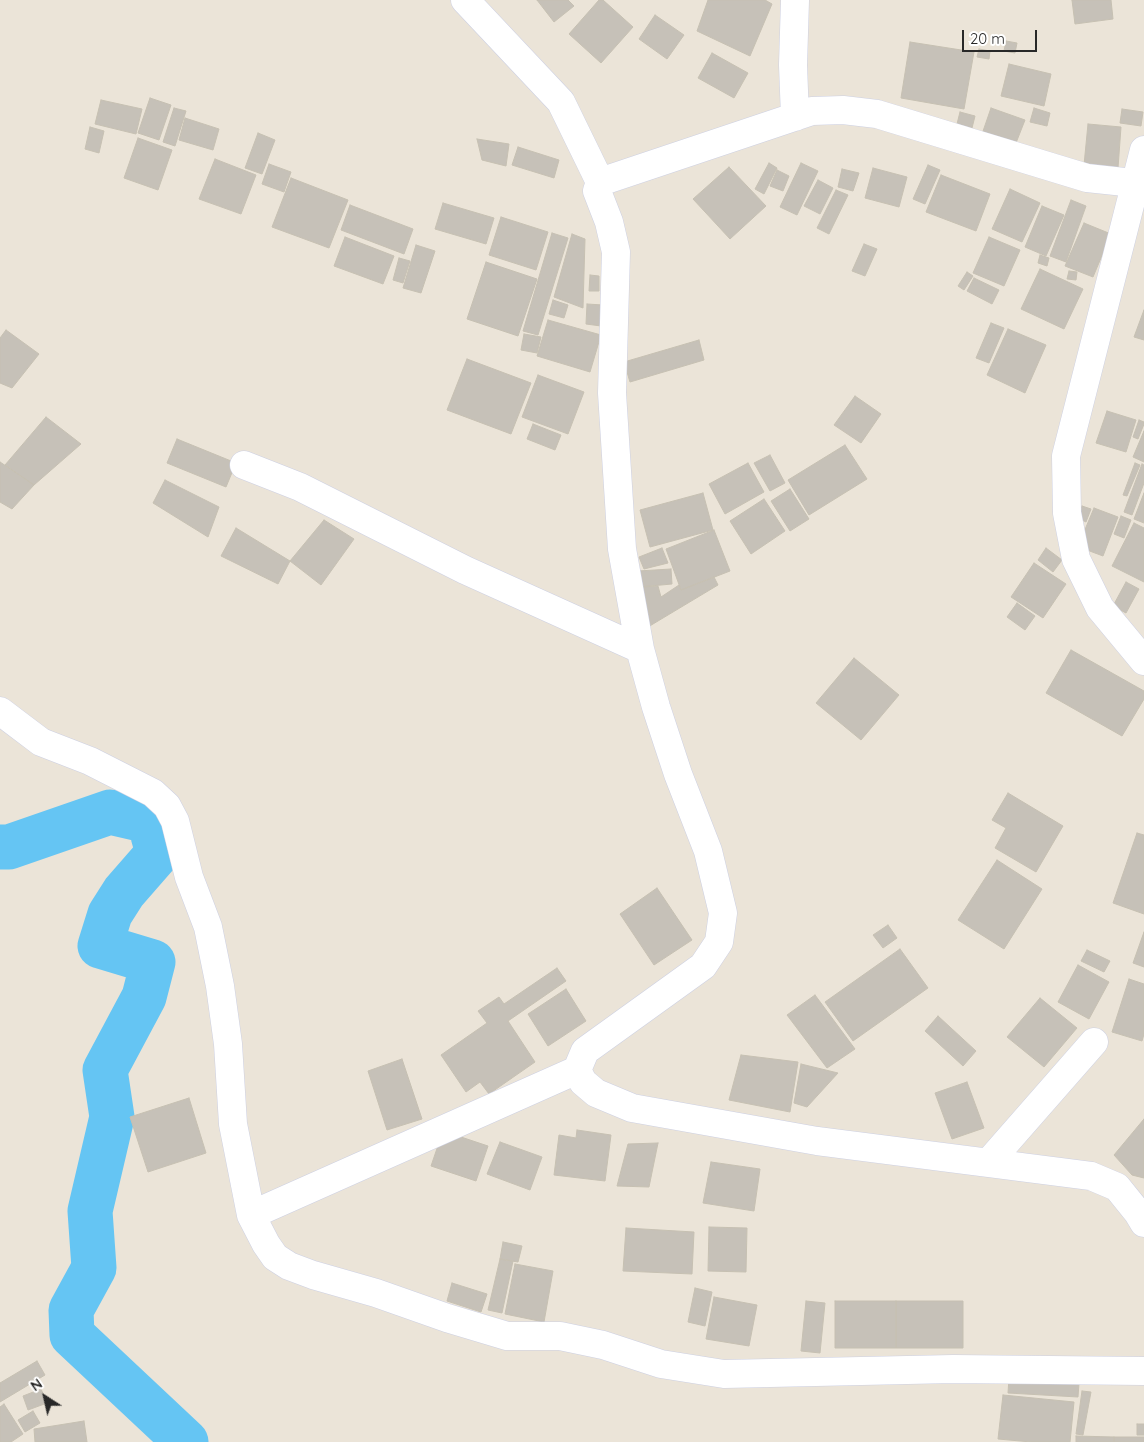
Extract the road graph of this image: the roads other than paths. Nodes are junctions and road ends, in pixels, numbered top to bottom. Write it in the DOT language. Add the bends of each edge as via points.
graph roads {
  1 [pos="465,0"];
  2 [pos="795,0"];
  3 [pos="795,117"];
  4 [pos="1144,150"];
  5 [pos="600,182"];
  6 [pos="1140,183"];
  7 [pos="244,465"];
  8 [pos="640,649"];
  9 [pos="1144,661"];
  10 [pos="0,711"];
  11 [pos="1094,1042"];
  12 [pos="577,1070"];
  13 [pos="988,1162"];
  14 [pos="1142,1214"];
  15 [pos="251,1215"];
  16 [pos="1144,1371"];
  1 -- 5 [label="street" via="561,102"];
  2 -- 3 [label="street"];
  3 -- 5 [label="street"];
  3 -- 6 [label="street" via="812,111 877,114 1087,178"];
  4 -- 6 [label="street"];
  5 -- 8 [label="street" via="597,192 616,252 612,393 622,549"];
  6 -- 9 [label="street" via="1066,456 1067,513 1076,559 1100,608"];
  7 -- 8 [label="street" via="300,487 465,570"];
  8 -- 12 [label="street" via="678,774 708,851 723,913 719,942 704,966 585,1051"];
  10 -- 15 [label="street" via="41,742 90,761 153,793 167,806 175,821 208,927 220,986 228,1044 232,1124"];
  11 -- 13 [label="street"];
  12 -- 13 [label="street" via="582,1082 596,1093 632,1108 817,1141"];
  12 -- 15 [label="street"];
  13 -- 14 [label="street" via="1090,1176 1117,1187"];
  15 -- 16 [label="street" via="275,1257 289,1266 507,1336 560,1336 603,1345 661,1364 724,1374 953,1369"];
}
